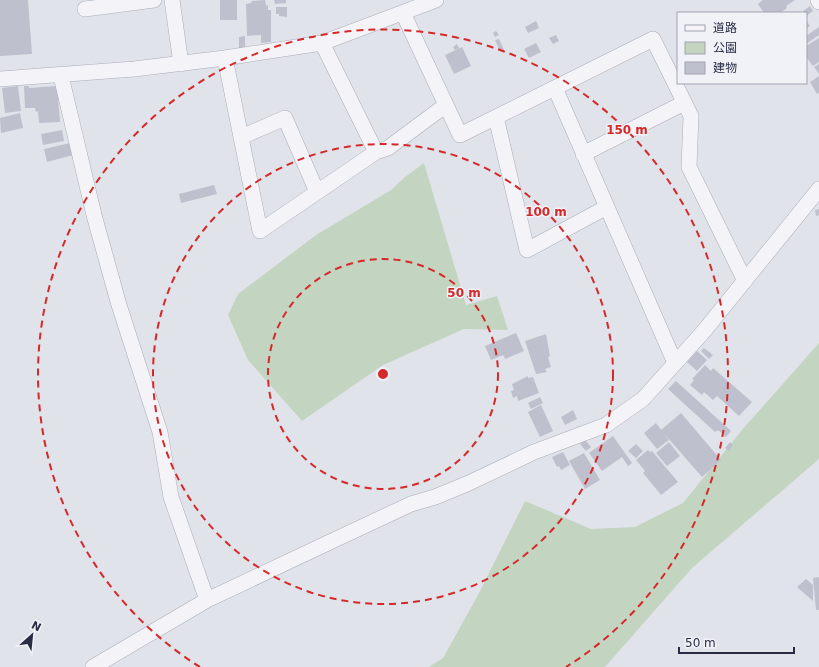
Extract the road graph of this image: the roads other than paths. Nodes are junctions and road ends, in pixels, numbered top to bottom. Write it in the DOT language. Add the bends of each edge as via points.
graph roads {
  1 [pos="154,0"];
  2 [pos="172,0"];
  3 [pos="436,0"];
  4 [pos="85,9"];
  5 [pos="403,13"];
  6 [pos="322,43"];
  7 [pos="225,58"];
  8 [pos="180,64"];
  9 [pos="61,76"];
  10 [pos="0,79"];
  11 [pos="555,88"];
  12 [pos="684,103"];
  13 [pos="446,105"];
  14 [pos="496,117"];
  15 [pos="241,137"];
  16 [pos="376,152"];
  17 [pos="583,154"];
  18 [pos="819,189"];
  19 [pos="317,192"];
  20 [pos="607,207"];
  21 [pos="745,281"];
  22 [pos="675,363"];
  23 [pos="207,600"];
  24 [pos="93,667"];
  1 -- 4 [label="street"];
  2 -- 8 [label="street"];
  3 -- 5 [label="street"];
  5 -- 6 [label="street"];
  5 -- 13 [label="street"];
  6 -- 7 [label="street"];
  6 -- 16 [label="street"];
  7 -- 8 [label="street"];
  7 -- 15 [label="street"];
  8 -- 9 [label="street"];
  9 -- 10 [label="street"];
  9 -- 23 [label="street" via="94,215 160,432 171,497"];
  11 -- 12 [label="street" via="653,39"];
  11 -- 14 [label="street"];
  11 -- 17 [label="street"];
  12 -- 17 [label="street"];
  12 -- 21 [label="street" via="691,116 689,167"];
  13 -- 14 [label="street" via="460,135"];
  13 -- 16 [label="street" via="388,148"];
  14 -- 20 [label="street" via="527,250"];
  15 -- 19 [label="street" via="285,118"];
  15 -- 19 [label="street" via="260,231"];
  16 -- 19 [label="street"];
  17 -- 20 [label="street"];
  18 -- 21 [label="street"];
  20 -- 22 [label="street"];
  21 -- 22 [label="street"];
  22 -- 23 [label="street" via="642,399 606,424 534,452 435,497 411,504"];
  23 -- 24 [label="street"];
}
